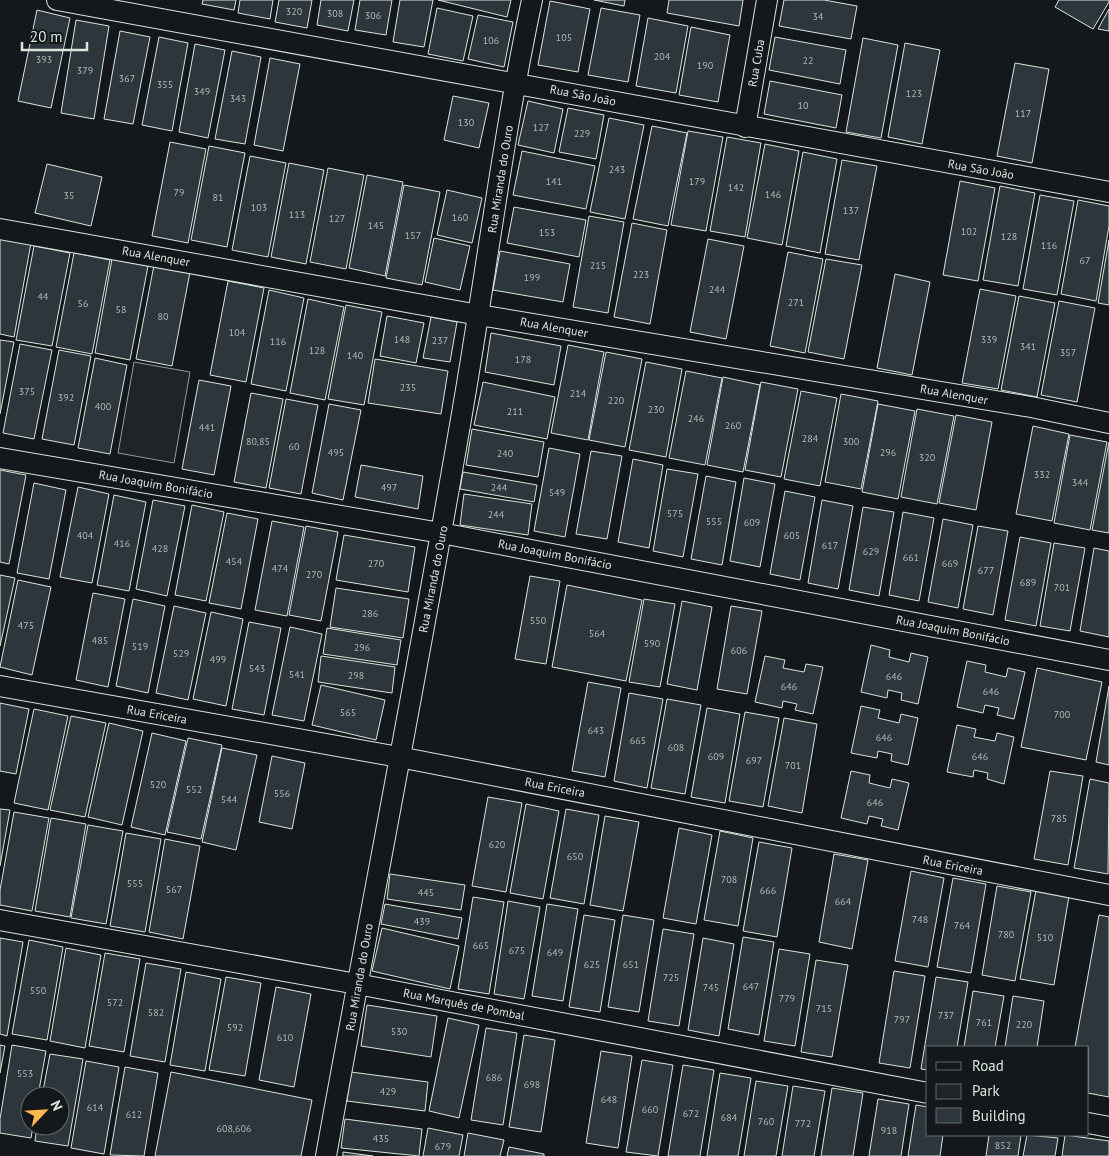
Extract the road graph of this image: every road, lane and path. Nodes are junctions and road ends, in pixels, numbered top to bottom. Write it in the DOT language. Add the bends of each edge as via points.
graph roads {
  1 [pos="57,0"];
  2 [pos="532,0"];
  3 [pos="767,0"];
  4 [pos="515,82"];
  5 [pos="745,127"];
  6 [pos="1109,192"];
  7 [pos="0,229"];
  8 [pos="479,314"];
  9 [pos="1109,423"];
  10 [pos="0,458"];
  11 [pos="441,533"];
  12 [pos="1109,660"];
  13 [pos="0,686"];
  14 [pos="399,757"];
  15 [pos="1109,895"];
  16 [pos="0,920"];
  17 [pos="358,984"];
  18 [pos="926,1092"];
  19 [pos="1089,1123"];
  20 [pos="1109,1127"];
  21 [pos="326,1156"];
  1 -- 4 [label="street, Rua São João"];
  2 -- 4 [label="street, Rua Miranda do Ouro"];
  3 -- 5 [label="street, Rua Cuba"];
  4 -- 5 [label="street, Rua São João"];
  4 -- 8 [label="street, Rua Miranda do Ouro"];
  5 -- 6 [label="street, Rua São João"];
  7 -- 8 [label="street, Rua Alenquer"];
  8 -- 9 [label="street, Rua Alenquer"];
  8 -- 11 [label="street, Rua Miranda do Ouro"];
  10 -- 11 [label="street, Rua Joaquim Bonifácio"];
  11 -- 12 [label="street, Rua Joaquim Bonifácio"];
  11 -- 14 [label="street, Rua Miranda do Ouro"];
  13 -- 14 [label="street, Rua Ericeira"];
  14 -- 15 [label="street, Rua Ericeira"];
  14 -- 17 [label="street, Rua Miranda do Ouro"];
  16 -- 17 [label="street, Rua Marquês de Pombal"];
  17 -- 18 [label="street, Rua Marquês de Pombal"];
  17 -- 21 [label="street, Rua Miranda do Ouro"];
  19 -- 20 [label="street"];
}
